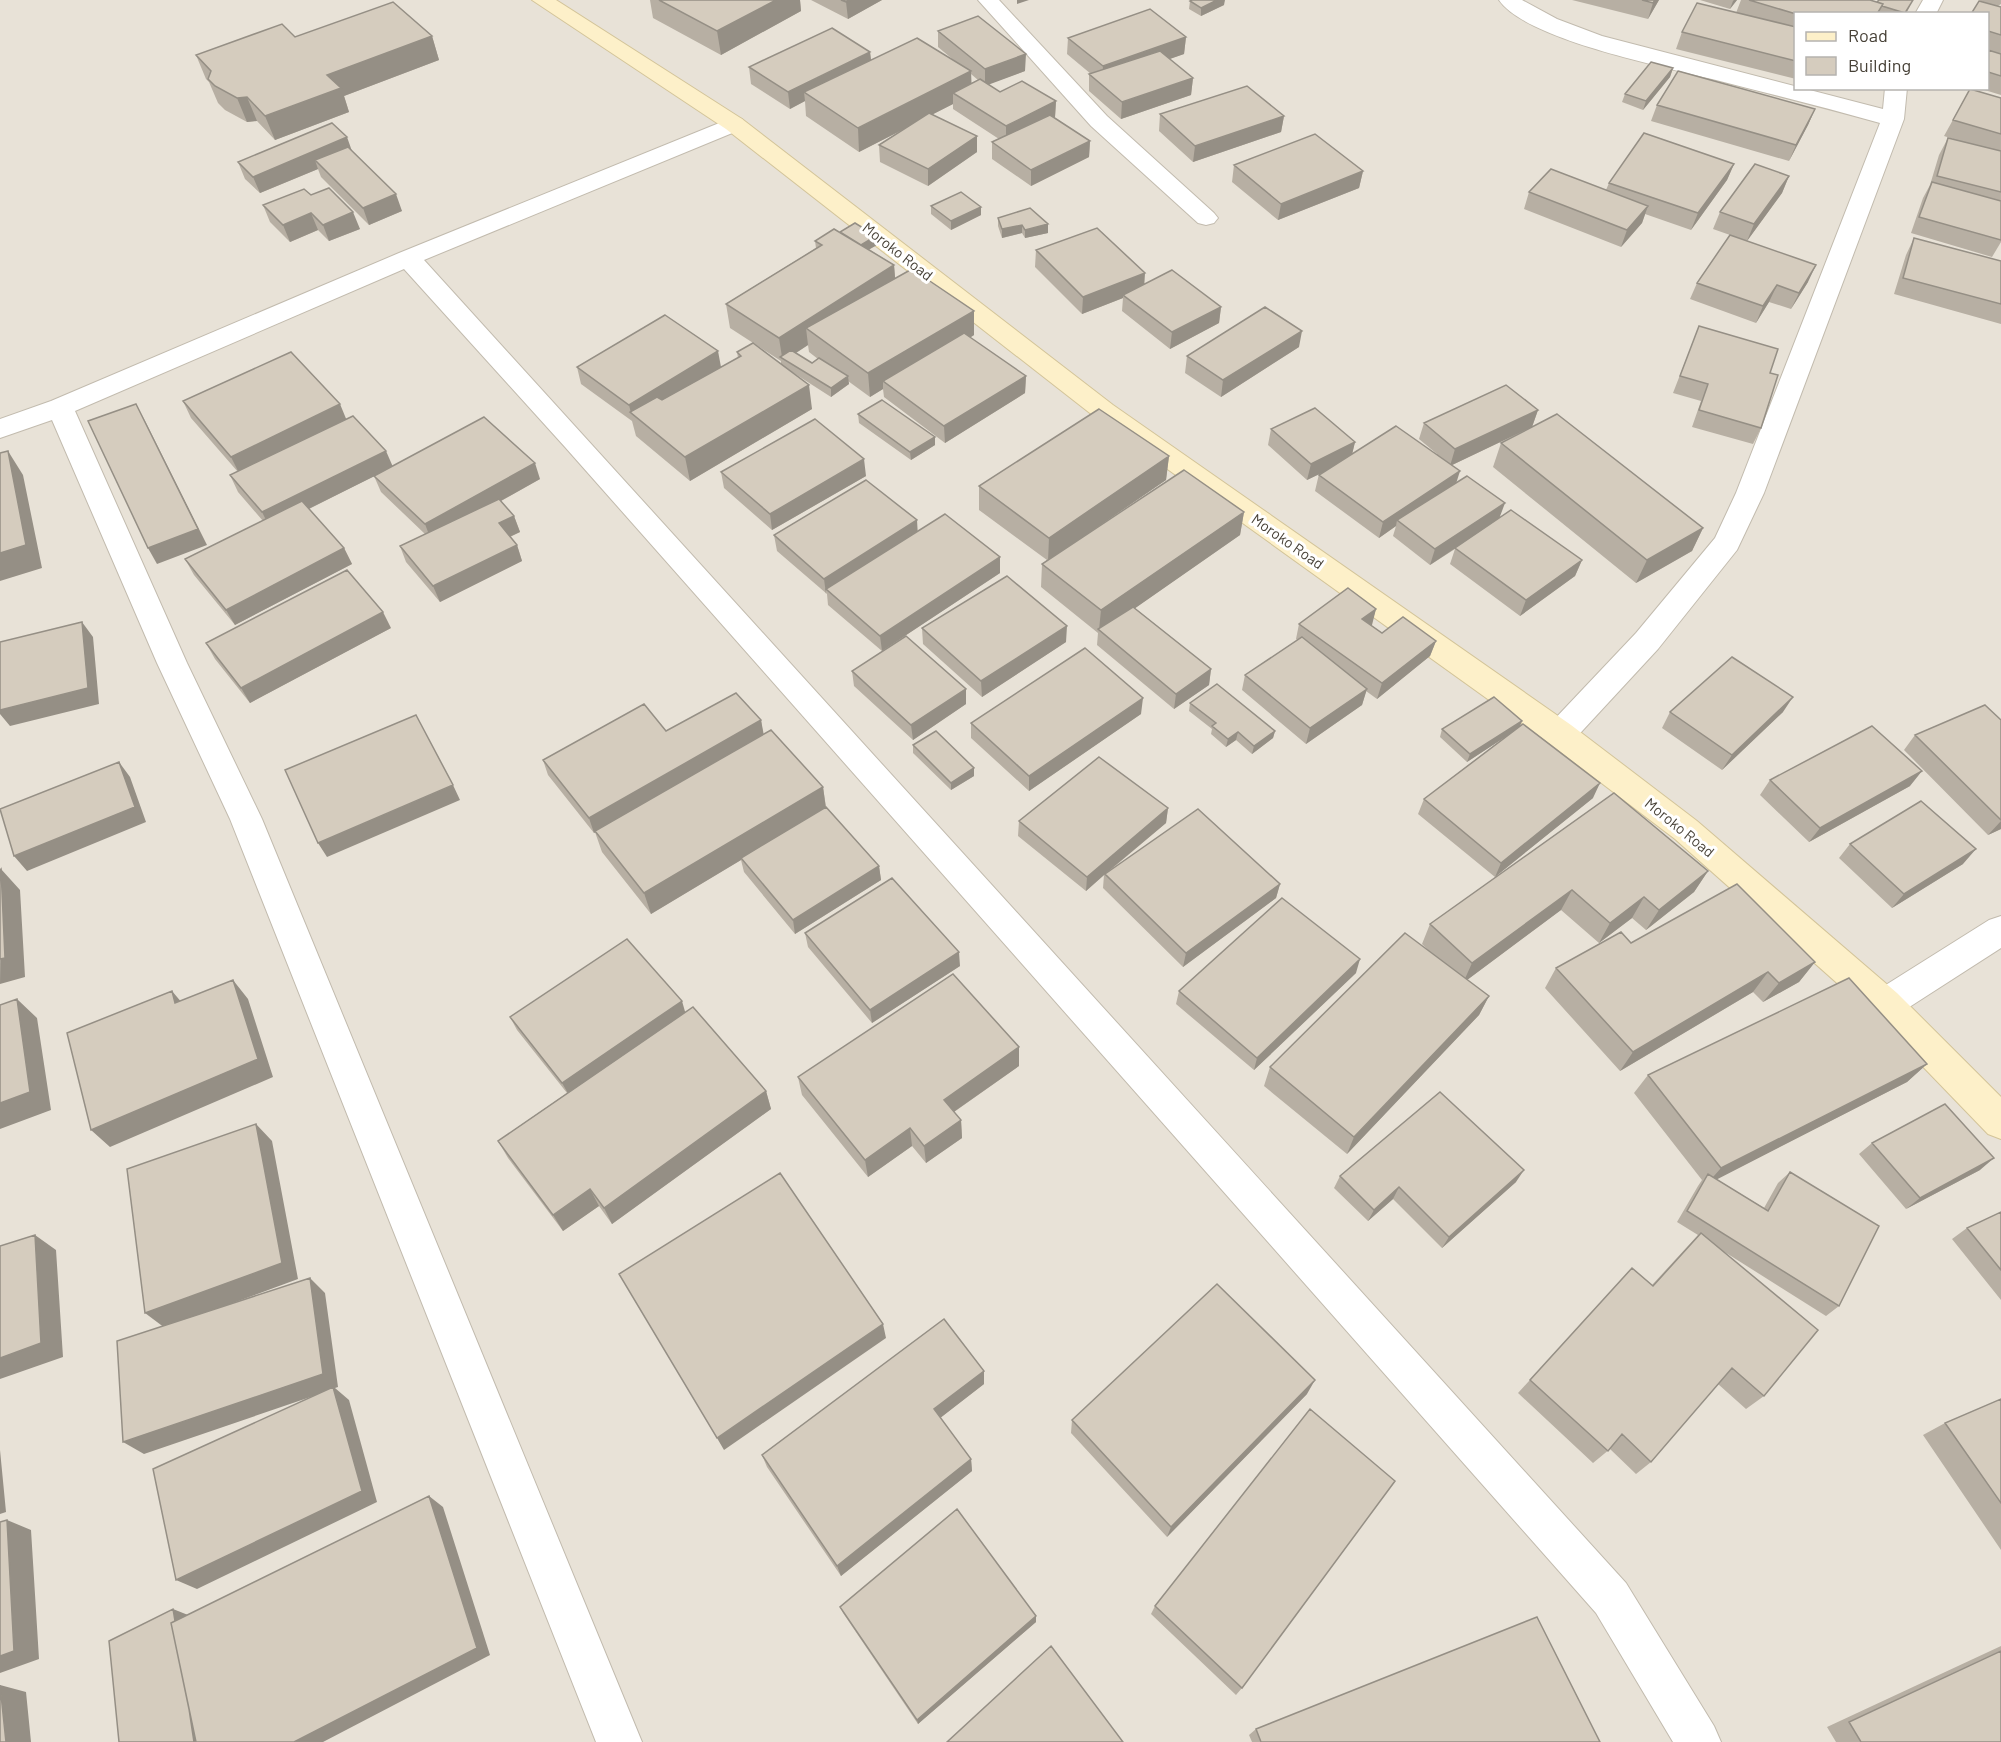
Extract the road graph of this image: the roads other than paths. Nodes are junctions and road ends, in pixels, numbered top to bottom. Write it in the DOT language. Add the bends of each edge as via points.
graph roads {
  1 [pos="542,0"];
  2 [pos="988,0"];
  3 [pos="1509,0"];
  4 [pos="1896,90"];
  5 [pos="1893,119"];
  6 [pos="734,124"];
  7 [pos="1206,218"];
  8 [pos="408,258"];
  9 [pos="60,407"];
  10 [pos="0,429"];
  11 [pos="1560,734"];
  12 [pos="2001,930"];
  13 [pos="1885,1005"];
  14 [pos="2001,1122"];
  15 [pos="619,1742"];
  16 [pos="1698,1742"];
  1 -- 6 [label="street, Moroko Road"];
  2 -- 7 [label="street" via="1099,121"];
  3 -- 5 [label="street" via="1557,28 1594,41"];
  4 -- 5 [label="street"];
  5 -- 11 [label="street" via="1750,493 1727,543 1647,641"];
  6 -- 8 [label="street"];
  6 -- 11 [label="street, Moroko Road" via="1104,411"];
  8 -- 9 [label="street"];
  8 -- 16 [label="street" via="1611,1598"];
  9 -- 10 [label="street"];
  9 -- 15 [label="street" via="172,663 246,819"];
  11 -- 13 [label="street, Moroko Road" via="1686,830"];
  12 -- 13 [label="street"];
  13 -- 14 [label="street, Moroko Road"];
}
